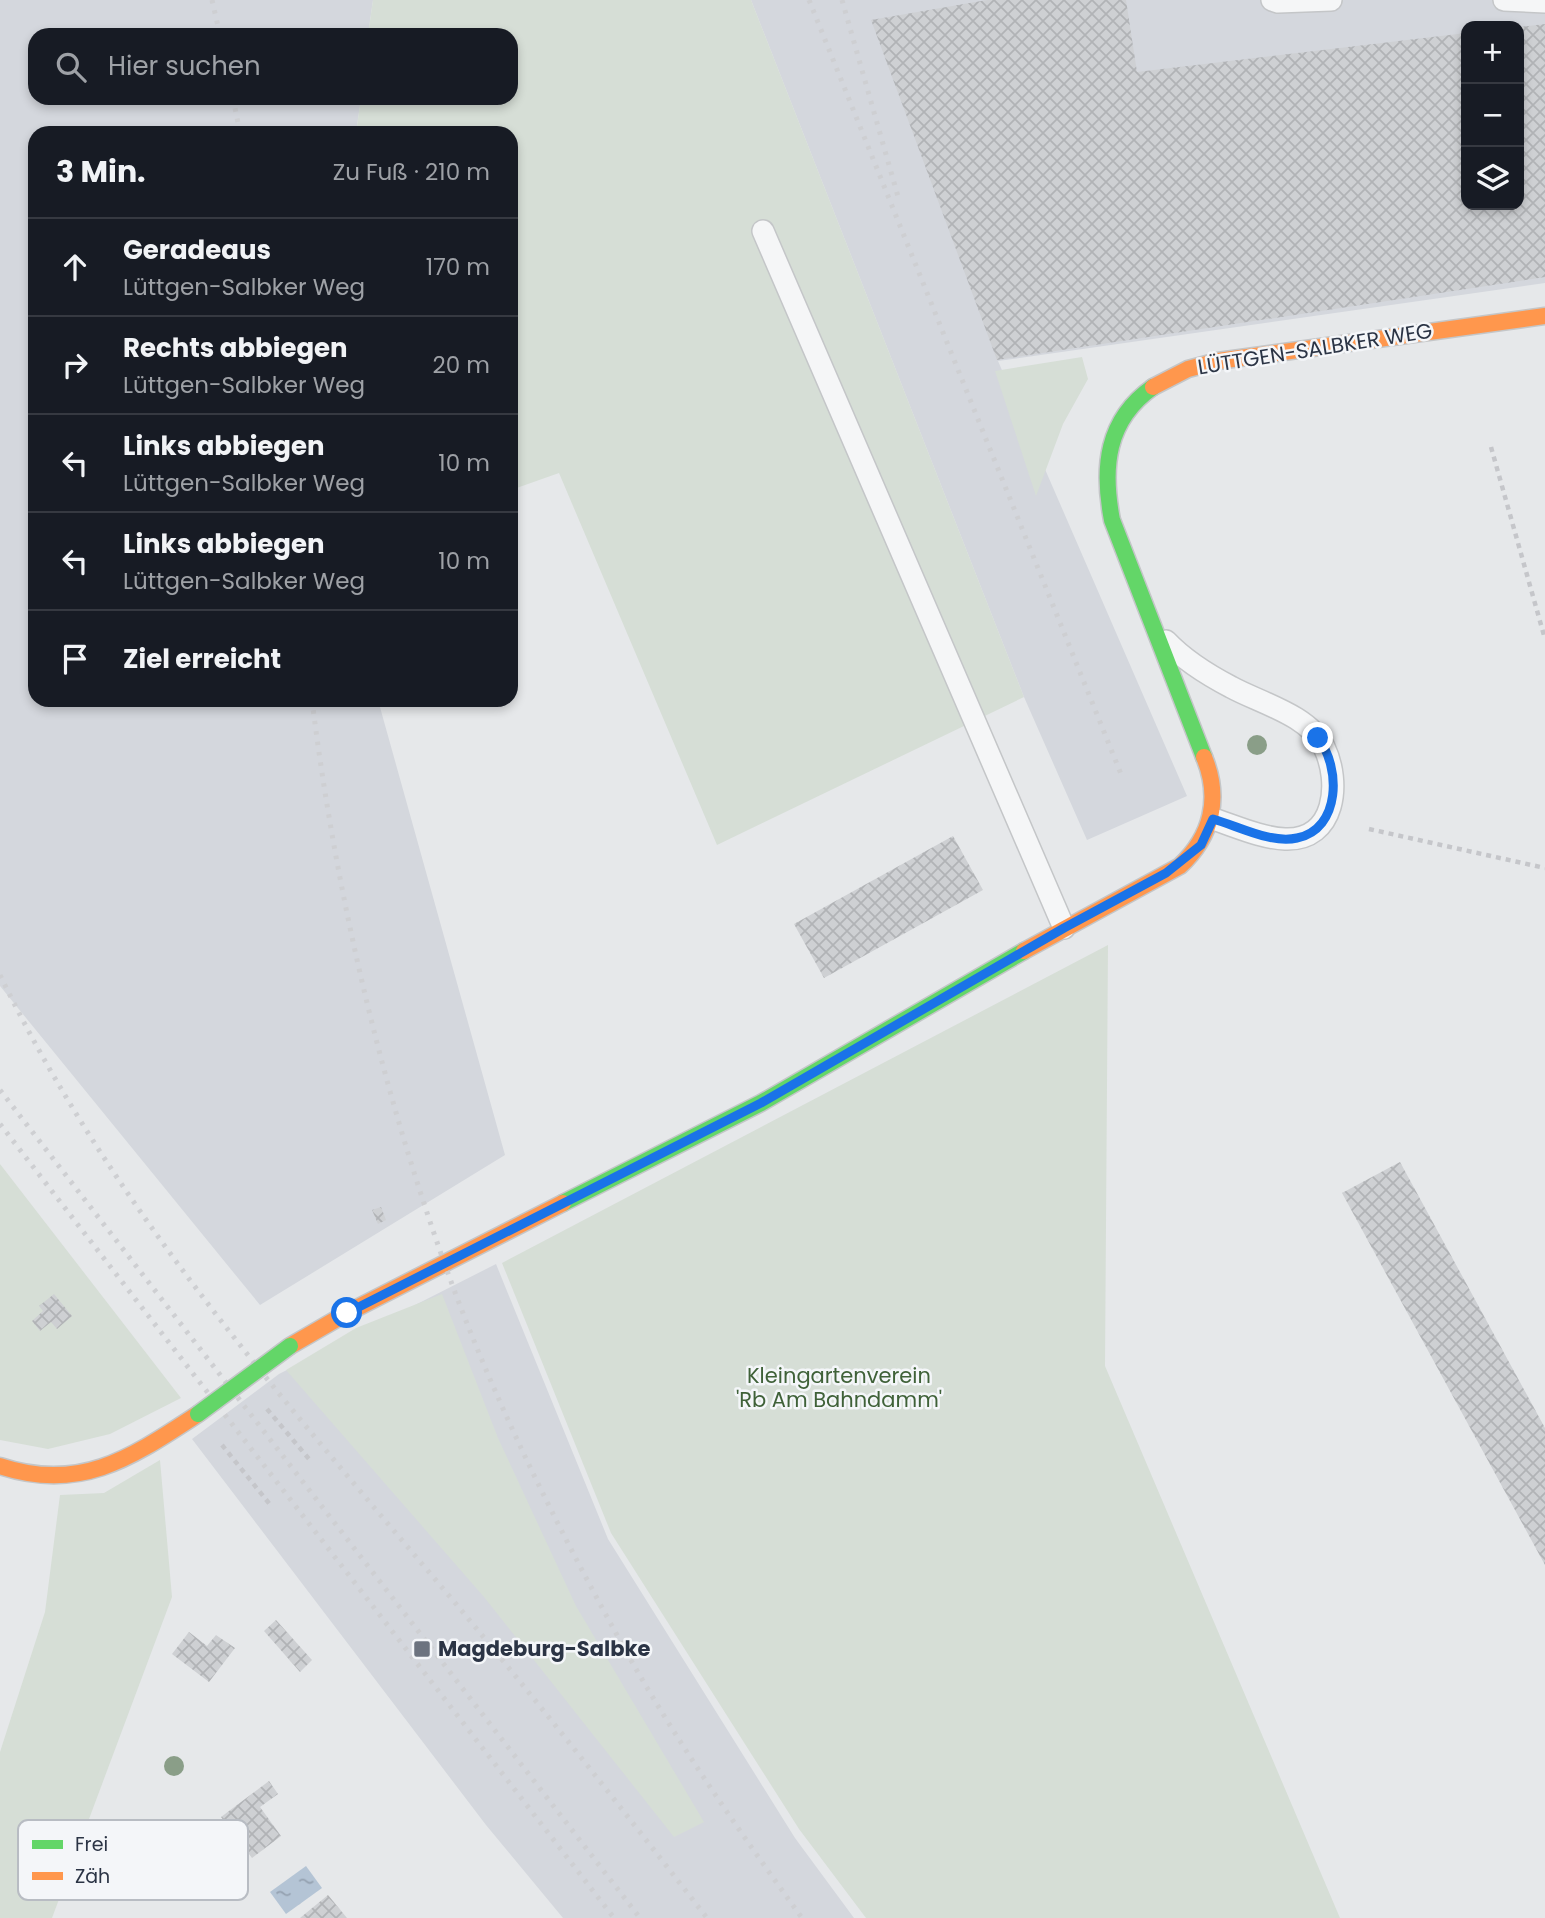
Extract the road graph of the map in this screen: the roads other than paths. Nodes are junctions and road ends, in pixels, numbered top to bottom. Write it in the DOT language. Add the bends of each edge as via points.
graph roads {
  1 [pos="1272,0"];
  2 [pos="1331,0"];
  3 [pos="1504,0"];
  4 [pos="1545,2"];
  5 [pos="763,231"];
  6 [pos="1545,316"];
  7 [pos="1158,633"];
  8 [pos="1213,819"];
  9 [pos="1064,928"];
  10 [pos="0,1466"];
  1 -- 2 [label="lane"];
  3 -- 4 [label="lane"];
  5 -- 9 [label="lane"];
  6 -- 7 [label="street, LÜTTGEN-SALBKER WEG" via="1198,365 1158,380 1138,395 1121,415 1111,440 1106,497"];
  7 -- 8 [label="street, LÜTTGEN-SALBKER WEG" via="1211,774"];
  7 -- 8 [label="lane, LÜTTGEN-SALBKER WEG" via="1209,675 1314,732 1332,770 1330,809 1320,826 1304,836 1275,838"];
  8 -- 9 [label="street" via="1201,845 1180,866"];
  9 -- 10 [label="street, bridge" via="761,1103 347,1313 290,1346 198,1414 128,1457 89,1473 44,1478"];
}
